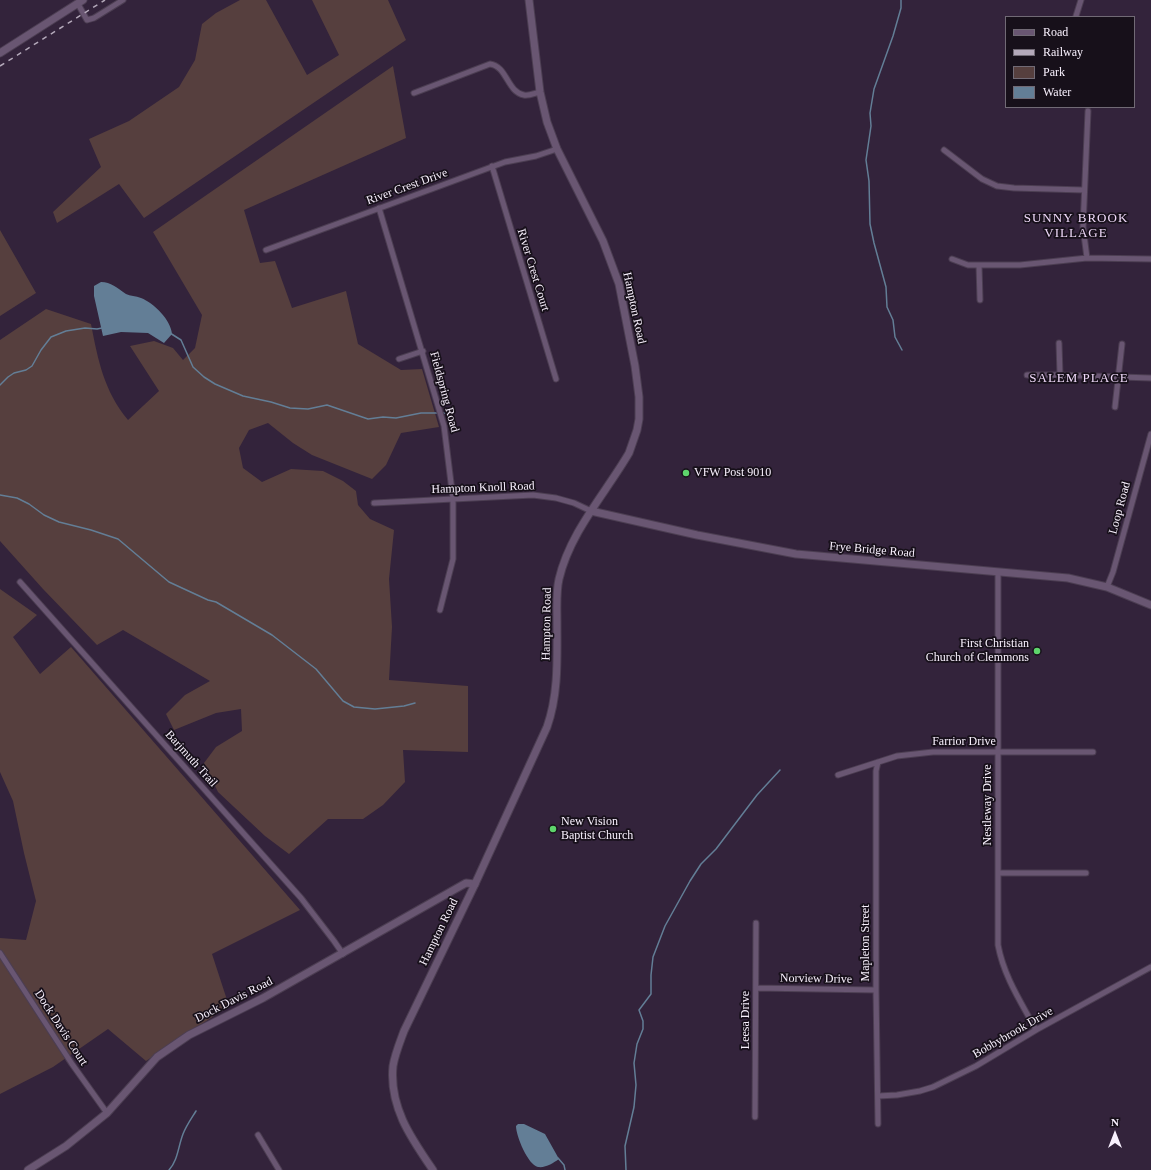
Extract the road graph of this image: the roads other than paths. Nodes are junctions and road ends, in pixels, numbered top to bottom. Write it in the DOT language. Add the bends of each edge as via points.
graph roads {
  1 [pos="122,0"];
  2 [pos="529,0"];
  3 [pos="1081,0"];
  4 [pos="80,2"];
  5 [pos="1076,16"];
  6 [pos="0,53"];
  7 [pos="540,92"];
  8 [pos="414,93"];
  9 [pos="1088,111"];
  10 [pos="557,149"];
  11 [pos="944,150"];
  12 [pos="492,166"];
  13 [pos="1084,190"];
  14 [pos="379,208"];
  15 [pos="266,250"];
  16 [pos="1087,258"];
  17 [pos="952,259"];
  18 [pos="1151,259"];
  19 [pos="979,265"];
  20 [pos="980,300"];
  21 [pos="1059,343"];
  22 [pos="1122,344"];
  23 [pos="423,351"];
  24 [pos="399,359"];
  25 [pos="1027,375"];
  26 [pos="1060,375"];
  27 [pos="1119,376"];
  28 [pos="1151,378"];
  29 [pos="556,379"];
  30 [pos="1115,407"];
  31 [pos="1151,434"];
  32 [pos="453,499"];
  33 [pos="374,503"];
  34 [pos="591,511"];
  35 [pos="998,572"];
  36 [pos="20,582"];
  37 [pos="1107,587"];
  38 [pos="1151,605"];
  39 [pos="440,610"];
  40 [pos="998,752"];
  41 [pos="1093,752"];
  42 [pos="878,762"];
  43 [pos="838,774"];
  44 [pos="998,873"];
  45 [pos="1086,873"];
  46 [pos="475,884"];
  47 [pos="756,922"];
  48 [pos="0,953"];
  49 [pos="343,954"];
  50 [pos="1151,968"];
  51 [pos="756,988"];
  52 [pos="876,990"];
  53 [pos="1036,1030"];
  54 [pos="878,1096"];
  55 [pos="107,1113"];
  56 [pos="755,1117"];
  57 [pos="878,1124"];
  58 [pos="258,1135"];
  59 [pos="28,1170"];
  60 [pos="279,1170"];
  61 [pos="433,1170"];
  1 -- 4 [label="street" via="94,18 86,20"];
  2 -- 7 [label="main road, Hampton Road"];
  3 -- 5 [label="street"];
  4 -- 6 [label="main road"];
  7 -- 8 [label="street" via="527,96 518,92 498,67 490,64"];
  7 -- 10 [label="main road, Hampton Road"];
  9 -- 13 [label="street"];
  10 -- 12 [label="street, River Crest Drive"];
  10 -- 34 [label="main road, Hampton Road" via="604,241 615,271 624,305 638,387 639,419 634,442"];
  11 -- 13 [label="street" via="982,179 997,186"];
  12 -- 14 [label="street, River Crest Drive"];
  12 -- 29 [label="street, River Crest Court"];
  13 -- 16 [label="street" via="1083,227"];
  14 -- 15 [label="street, River Crest Drive"];
  14 -- 23 [label="street, Fieldspring Road"];
  16 -- 18 [label="street"];
  16 -- 19 [label="street" via="1020,265"];
  17 -- 19 [label="street" via="968,265"];
  19 -- 20 [label="street"];
  21 -- 26 [label="street"];
  22 -- 27 [label="street"];
  23 -- 24 [label="street"];
  23 -- 32 [label="street, Fieldspring Road" via="444,426"];
  25 -- 26 [label="street"];
  26 -- 27 [label="street"];
  27 -- 28 [label="street"];
  27 -- 30 [label="street"];
  31 -- 37 [label="street, Loop Road"];
  32 -- 33 [label="street, Hampton Knoll Road"];
  32 -- 34 [label="street, Hampton Knoll Road" via="533,495 556,498"];
  32 -- 39 [label="street, Fieldspring Road" via="453,559"];
  34 -- 35 [label="main road, Frye Bridge Road" via="796,554"];
  34 -- 46 [label="main road, Hampton Road" via="571,546 559,580 557,679 552,715"];
  35 -- 37 [label="main road, Frye Bridge Road" via="1068,578"];
  35 -- 40 [label="street, Nestleway Drive"];
  36 -- 49 [label="street, Barjmuth Trail" via="301,898"];
  37 -- 38 [label="main road, Frye Bridge Road"];
  40 -- 41 [label="street, Farrior Drive"];
  40 -- 42 [label="street, Farrior Drive" via="933,752 897,756"];
  40 -- 44 [label="street, Nestleway Drive"];
  42 -- 43 [label="street, Farrior Drive"];
  42 -- 52 [label="street, Mapleton Street"];
  44 -- 45 [label="street"];
  44 -- 53 [label="street, Nestleway Drive" via="997,929 1000,957 1010,985"];
  46 -- 49 [label="main road, Dock Davis Road" via="466,883"];
  46 -- 61 [label="main road, Hampton Road" via="404,1031 394,1065 394,1097 400,1115"];
  47 -- 51 [label="street, Leesa Drive"];
  48 -- 55 [label="street, Dock Davis Court"];
  49 -- 55 [label="main road, Dock Davis Road" via="189,1035 157,1057"];
  50 -- 53 [label="street, Bobbybrook Drive"];
  51 -- 52 [label="street, Norview Drive"];
  51 -- 56 [label="street, Leesa Drive"];
  52 -- 54 [label="street, Mapleton Street"];
  53 -- 54 [label="street, Bobbybrook Drive" via="976,1066 933,1087 903,1094"];
  54 -- 57 [label="street, Mapleton Street"];
  55 -- 59 [label="main road, Dock Davis Road" via="66,1146"];
  58 -- 60 [label="street"];
}
